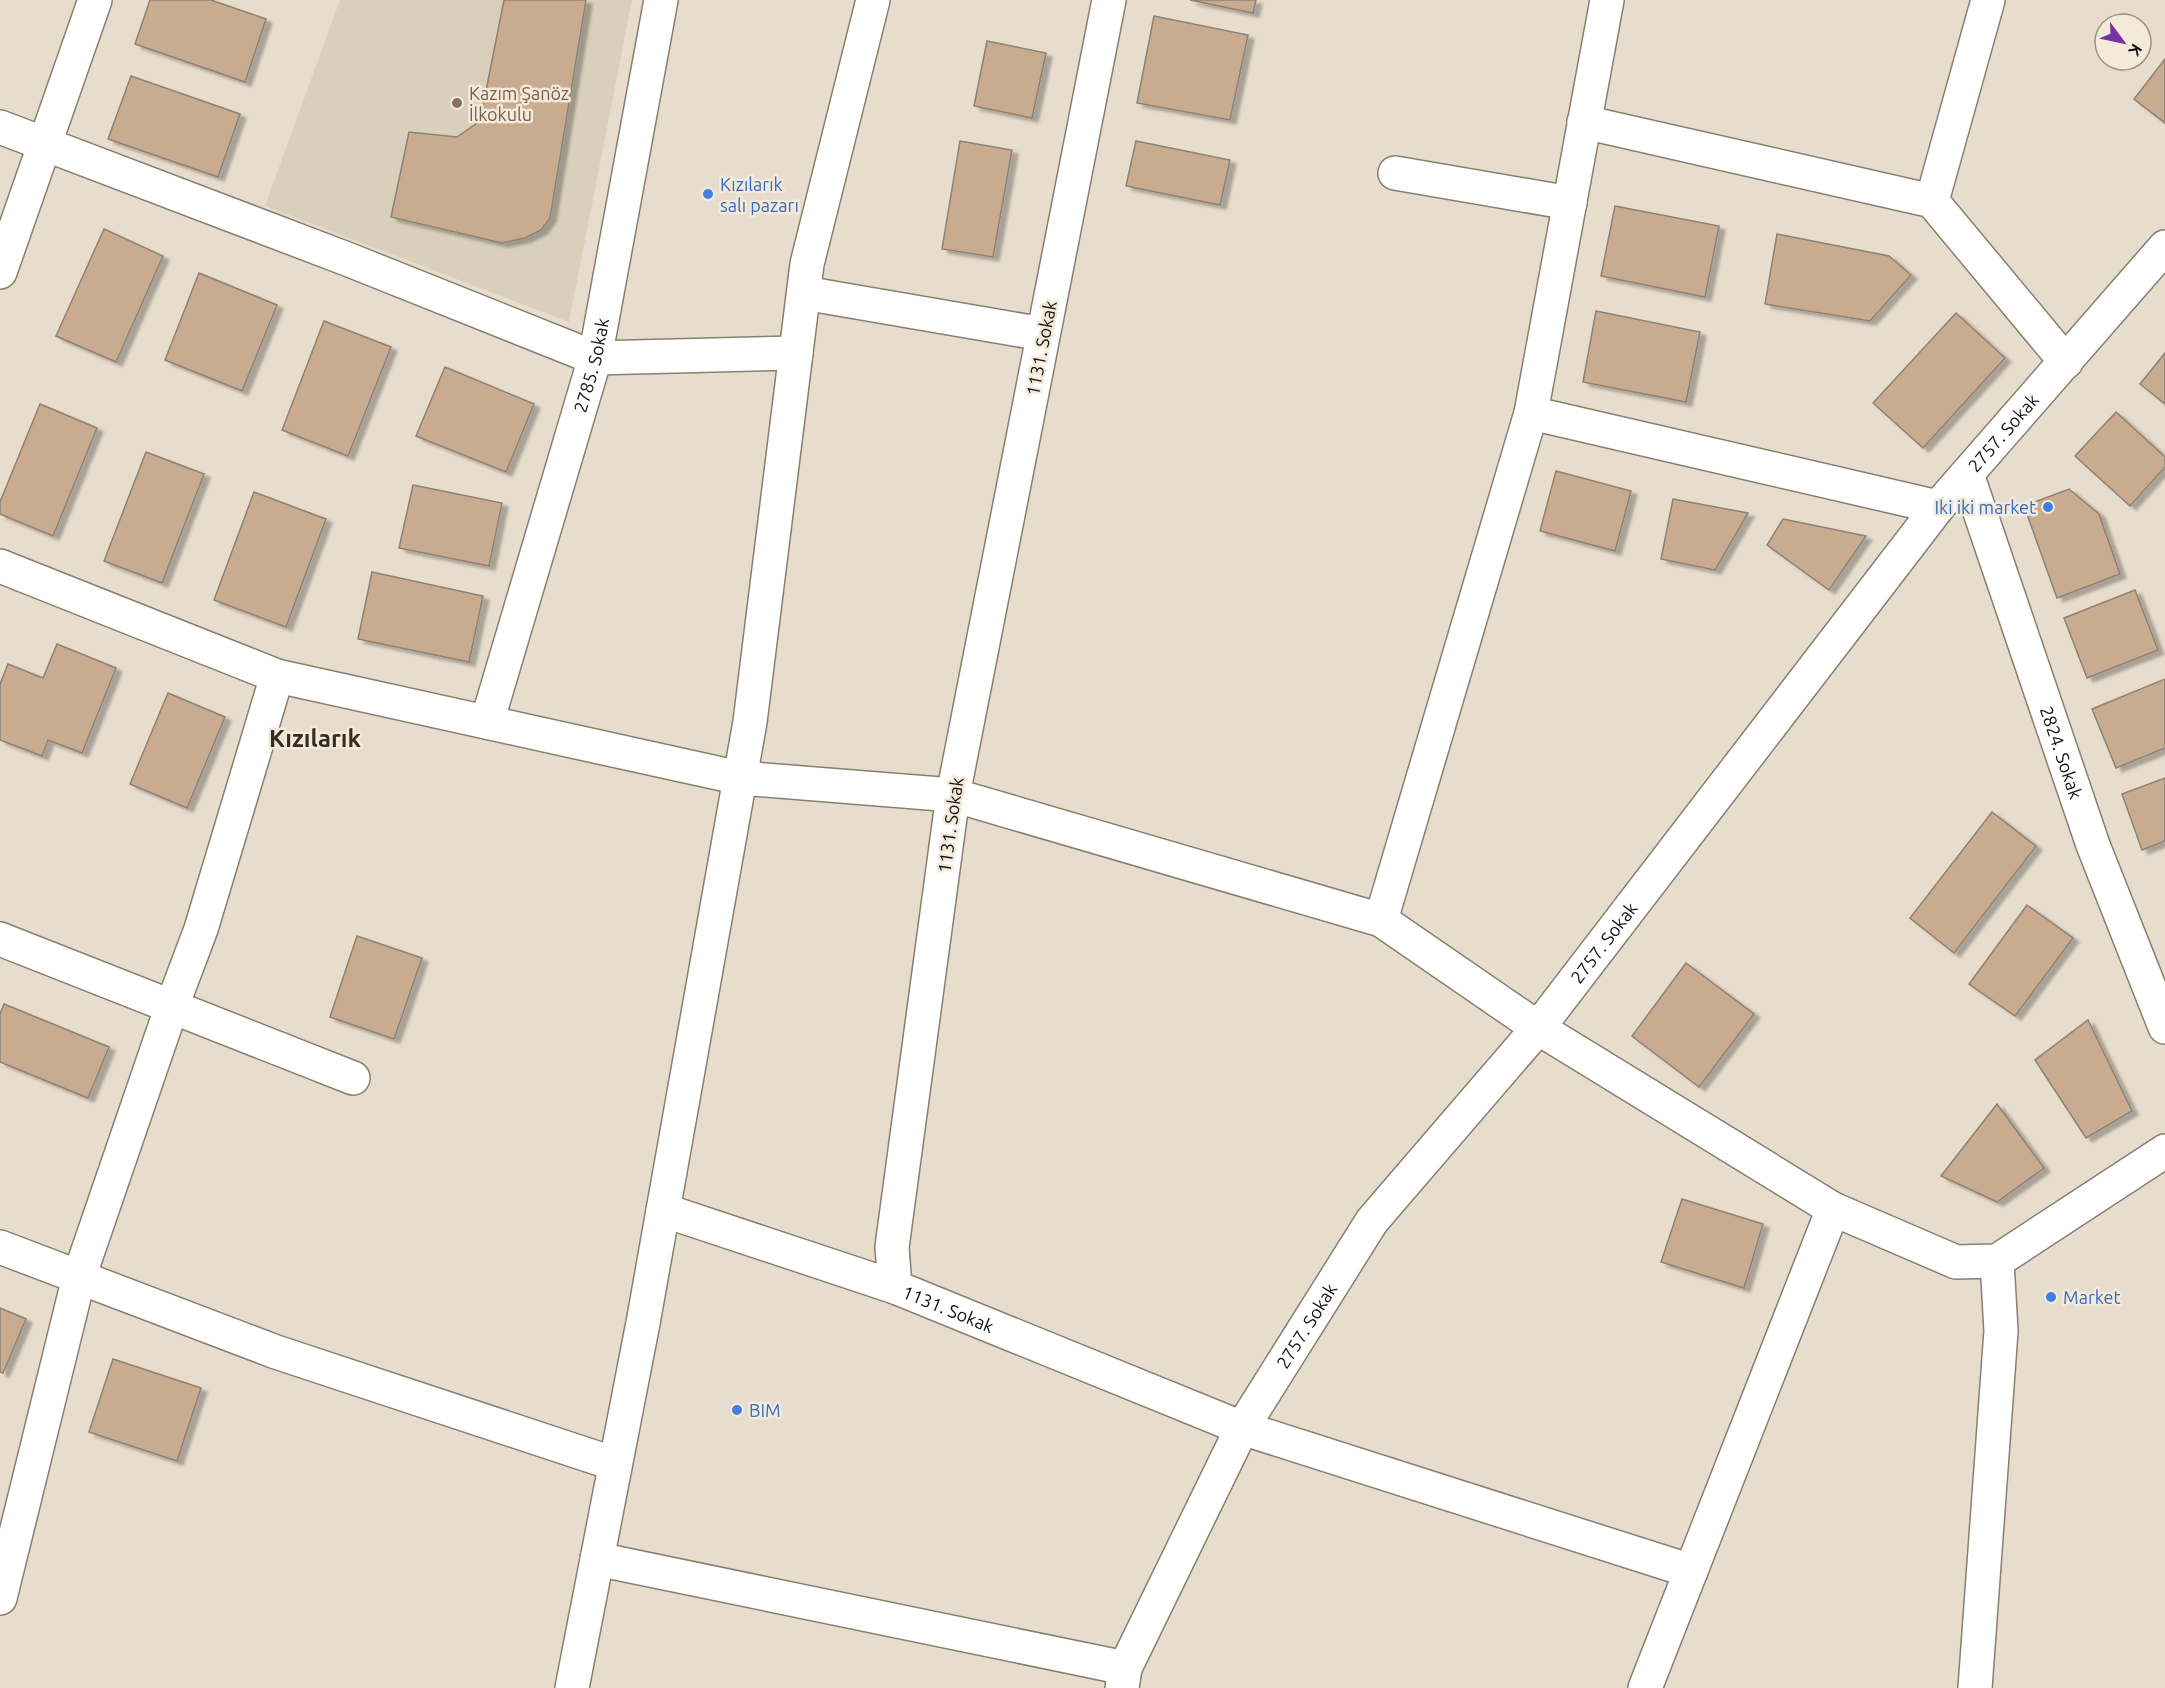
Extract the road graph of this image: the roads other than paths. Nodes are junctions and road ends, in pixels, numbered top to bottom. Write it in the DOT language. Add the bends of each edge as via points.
graph roads {
  1 [pos="95,0"];
  2 [pos="661,0"];
  3 [pos="873,0"];
  4 [pos="1109,0"];
  5 [pos="1607,0"];
  6 [pos="1988,0"];
  7 [pos="1584,122"];
  8 [pos="0,127"];
  9 [pos="45,144"];
  10 [pos="1395,172"];
  11 [pos="1932,201"];
  12 [pos="1570,203"];
  13 [pos="2165,247"];
  14 [pos="0,272"];
  15 [pos="804,292"];
  16 [pos="1044,334"];
  17 [pos="796,353"];
  18 [pos="595,358"];
  19 [pos="2066,362"];
  20 [pos="1531,413"];
  21 [pos="1967,474"];
  22 [pos="1938,507"];
  23 [pos="0,566"];
  24 [pos="277,676"];
  25 [pos="487,722"];
  26 [pos="740,778"];
  27 [pos="953,795"];
  28 [pos="1381,920"];
  29 [pos="0,939"];
  30 [pos="172,1006"];
  31 [pos="2165,1027"];
  32 [pos="1538,1028"];
  33 [pos="353,1078"];
  34 [pos="2165,1150"];
  35 [pos="1833,1209"];
  36 [pos="663,1210"];
  37 [pos="0,1247"];
  38 [pos="1997,1261"];
  39 [pos="79,1277"];
  40 [pos="895,1287"];
  41 [pos="1242,1428"];
  42 [pos="615,1464"];
  43 [pos="597,1559"];
  44 [pos="1691,1571"];
  45 [pos="0,1598"];
  46 [pos="1123,1678"];
  47 [pos="572,1688"];
  48 [pos="1645,1688"];
  49 [pos="1975,1688"];
  1 -- 9 [label="street"];
  2 -- 18 [label="street, 2785. Sokak"];
  3 -- 15 [label="street" via="807,264"];
  4 -- 16 [label="street, 1131. Sokak"];
  5 -- 7 [label="street"];
  6 -- 11 [label="street"];
  7 -- 11 [label="street"];
  7 -- 12 [label="street"];
  8 -- 9 [label="street"];
  9 -- 14 [label="street"];
  9 -- 18 [label="street"];
  10 -- 12 [label="street"];
  11 -- 19 [label="street"];
  12 -- 20 [label="street"];
  13 -- 19 [label="street, 2757. Sokak"];
  15 -- 16 [label="street"];
  15 -- 17 [label="street"];
  16 -- 27 [label="street, 1131. Sokak"];
  17 -- 18 [label="street"];
  17 -- 26 [label="street"];
  18 -- 25 [label="street, 2785. Sokak"];
  19 -- 21 [label="street, 2757. Sokak"];
  20 -- 22 [label="street"];
  20 -- 28 [label="street"];
  21 -- 22 [label="street, 2757. Sokak"];
  21 -- 31 [label="street, 2824. Sokak" via="2093,845"];
  22 -- 32 [label="street, 2757. Sokak"];
  23 -- 24 [label="street"];
  24 -- 25 [label="street"];
  24 -- 30 [label="street" via="201,928"];
  25 -- 26 [label="street"];
  26 -- 27 [label="street"];
  26 -- 36 [label="street"];
  27 -- 28 [label="street"];
  27 -- 40 [label="street, 1131. Sokak" via="892,1247"];
  28 -- 32 [label="street"];
  29 -- 30 [label="street"];
  30 -- 33 [label="street"];
  30 -- 39 [label="street"];
  32 -- 35 [label="street"];
  32 -- 41 [label="street, 2757. Sokak" via="1372,1221"];
  34 -- 38 [label="street"];
  35 -- 38 [label="street" via="1956,1262"];
  35 -- 44 [label="street"];
  36 -- 40 [label="street"];
  36 -- 42 [label="street"];
  37 -- 39 [label="street"];
  38 -- 49 [label="street" via="2001,1331"];
  39 -- 42 [label="street" via="276,1352"];
  39 -- 45 [label="street"];
  40 -- 41 [label="street, 1131. Sokak"];
  41 -- 44 [label="street, 1131. Sokak"];
  41 -- 46 [label="street, 2757. Sokak"];
  42 -- 43 [label="street"];
  43 -- 46 [label="street"];
  43 -- 47 [label="street"];
  44 -- 48 [label="street"];
}
